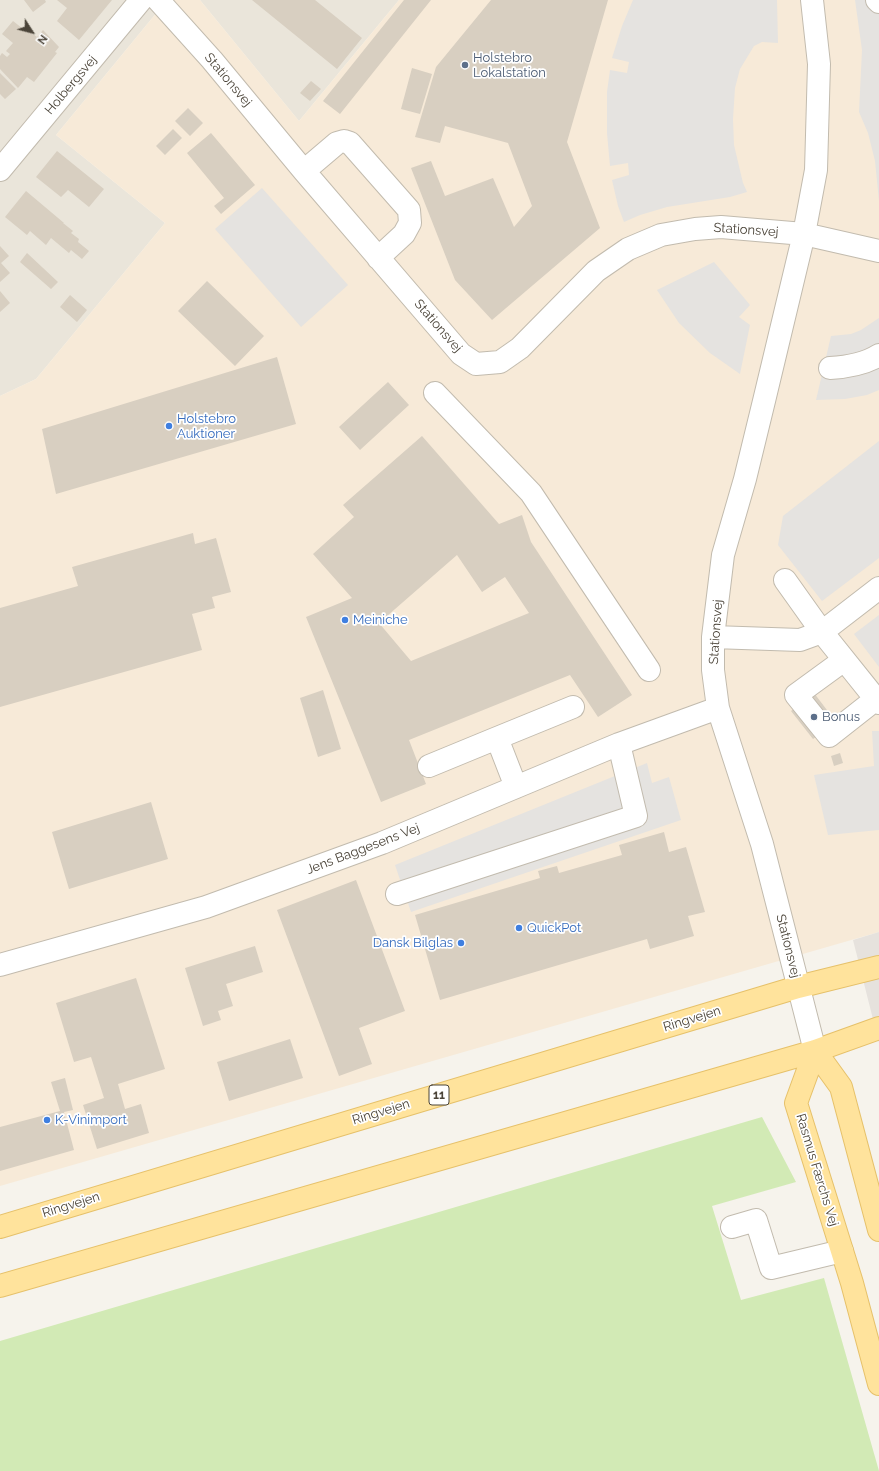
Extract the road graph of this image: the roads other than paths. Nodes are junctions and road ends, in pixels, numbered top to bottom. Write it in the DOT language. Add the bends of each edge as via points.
graph roads {
  1 [pos="141,0"];
  2 [pos="158,0"];
  3 [pos="812,0"];
  4 [pos="876,0"];
  5 [pos="879,2"];
  6 [pos="0,170"];
  7 [pos="304,172"];
  8 [pos="804,234"];
  9 [pos="879,251"];
  10 [pos="378,258"];
  11 [pos="879,355"];
  12 [pos="830,368"];
  13 [pos="435,392"];
  14 [pos="785,580"];
  15 [pos="879,588"];
  16 [pos="822,632"];
  17 [pos="713,636"];
  18 [pos="844,660"];
  19 [pos="649,670"];
  20 [pos="877,701"];
  21 [pos="573,707"];
  22 [pos="718,708"];
  23 [pos="496,738"];
  24 [pos="619,744"];
  25 [pos="429,766"];
  26 [pos="516,787"];
  27 [pos="397,894"];
  28 [pos="0,965"];
  29 [pos="879,967"];
  30 [pos="798,987"];
  31 [pos="879,1028"];
  32 [pos="815,1050"];
  33 [pos="0,1227"];
  34 [pos="732,1227"];
  35 [pos="879,1230"];
  36 [pos="842,1251"];
  37 [pos="0,1286"];
  38 [pos="879,1384"];
  1 -- 6 [label="street, Holbergsvej"];
  2 -- 7 [label="street, Stationsvej" via="212,60"];
  3 -- 8 [label="street, Stationsvej" via="819,64 816,170"];
  4 -- 5 [label="street"];
  7 -- 10 [label="street, Stationsvej"];
  7 -- 10 [label="street" via="337,143 350,143 404,204 409,210 410,223 404,234"];
  8 -- 9 [label="street, Stationsvej"];
  8 -- 10 [label="street, Stationsvej" via="721,227 661,234 628,249 596,271 520,348 500,362 476,364 460,354"];
  8 -- 17 [label="street, Stationsvej" via="745,479 723,555"];
  11 -- 12 [label="street" via="861,363"];
  13 -- 19 [label="street" via="531,493"];
  14 -- 16 [label="street"];
  15 -- 16 [label="street"];
  16 -- 17 [label="street" via="800,640"];
  16 -- 18 [label="street"];
  17 -- 22 [label="street, Stationsvej" via="713,670"];
  18 -- 20 [label="street"];
  18 -- 20 [label="street" via="796,695 829,736"];
  21 -- 23 [label="street"];
  22 -- 24 [label="street, Jens Baggesens Vej"];
  22 -- 30 [label="street, Stationsvej" via="762,844"];
  23 -- 25 [label="street"];
  23 -- 26 [label="street"];
  24 -- 26 [label="street, Jens Baggesens Vej"];
  24 -- 27 [label="street" via="636,816"];
  26 -- 28 [label="street, Jens Baggesens Vej" via="382,843 206,907"];
  29 -- 30 [label="main road, Ringvejen / 11"];
  30 -- 32 [label="street, Stationsvej"];
  30 -- 33 [label="main road, Ringvejen / 11"];
  31 -- 32 [label="main road"];
  32 -- 35 [label="main road" via="841,1087"];
  32 -- 36 [label="main road, Rasmus Færchs Vej" via="796,1103"];
  32 -- 37 [label="main road"];
  34 -- 36 [label="street" via="756,1220 771,1268"];
  36 -- 38 [label="main road, Rasmus Færchs Vej"];
}
